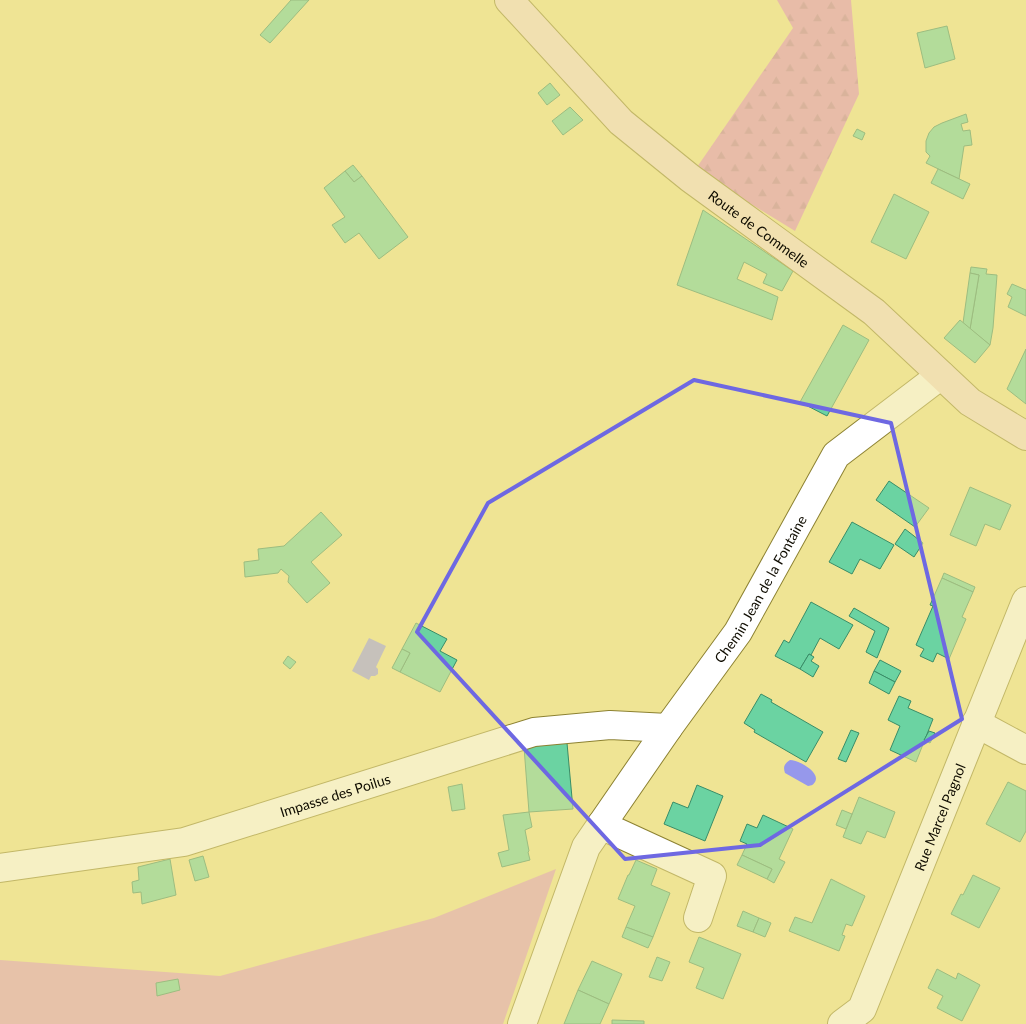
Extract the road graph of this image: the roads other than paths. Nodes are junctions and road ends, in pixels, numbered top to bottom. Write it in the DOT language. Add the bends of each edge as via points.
graph roads {
  1 [pos="509,0"];
  2 [pos="941,375"];
  3 [pos="1026,436"];
  4 [pos="1026,601"];
  5 [pos="976,723"];
  6 [pos="668,728"];
  7 [pos="1026,750"];
  8 [pos="601,825"];
  9 [pos="0,868"];
  10 [pos="698,918"];
  11 [pos="522,1024"];
  12 [pos="842,1024"];
  1 -- 2 [label="street, Route de Commelle" via="621,122 690,178 874,312"];
  2 -- 3 [label="street, Route de Commelle" via="970,402"];
  2 -- 6 [label="street, Chemin Jean de la Fontaine" via="836,455 738,632"];
  4 -- 5 [label="street, Rue Marcel Pagnol"];
  5 -- 7 [label="street"];
  5 -- 12 [label="street, Rue Marcel Pagnol" via="862,1009"];
  6 -- 8 [label="street, Chemin Jean de la Fontaine"];
  6 -- 9 [label="street, Impasse des Poilus" via="610,726 534,732 184,842"];
  8 -- 10 [label="street" via="712,876"];
  8 -- 11 [label="street, Chemin Jean de la Fontaine" via="586,847"];
}
